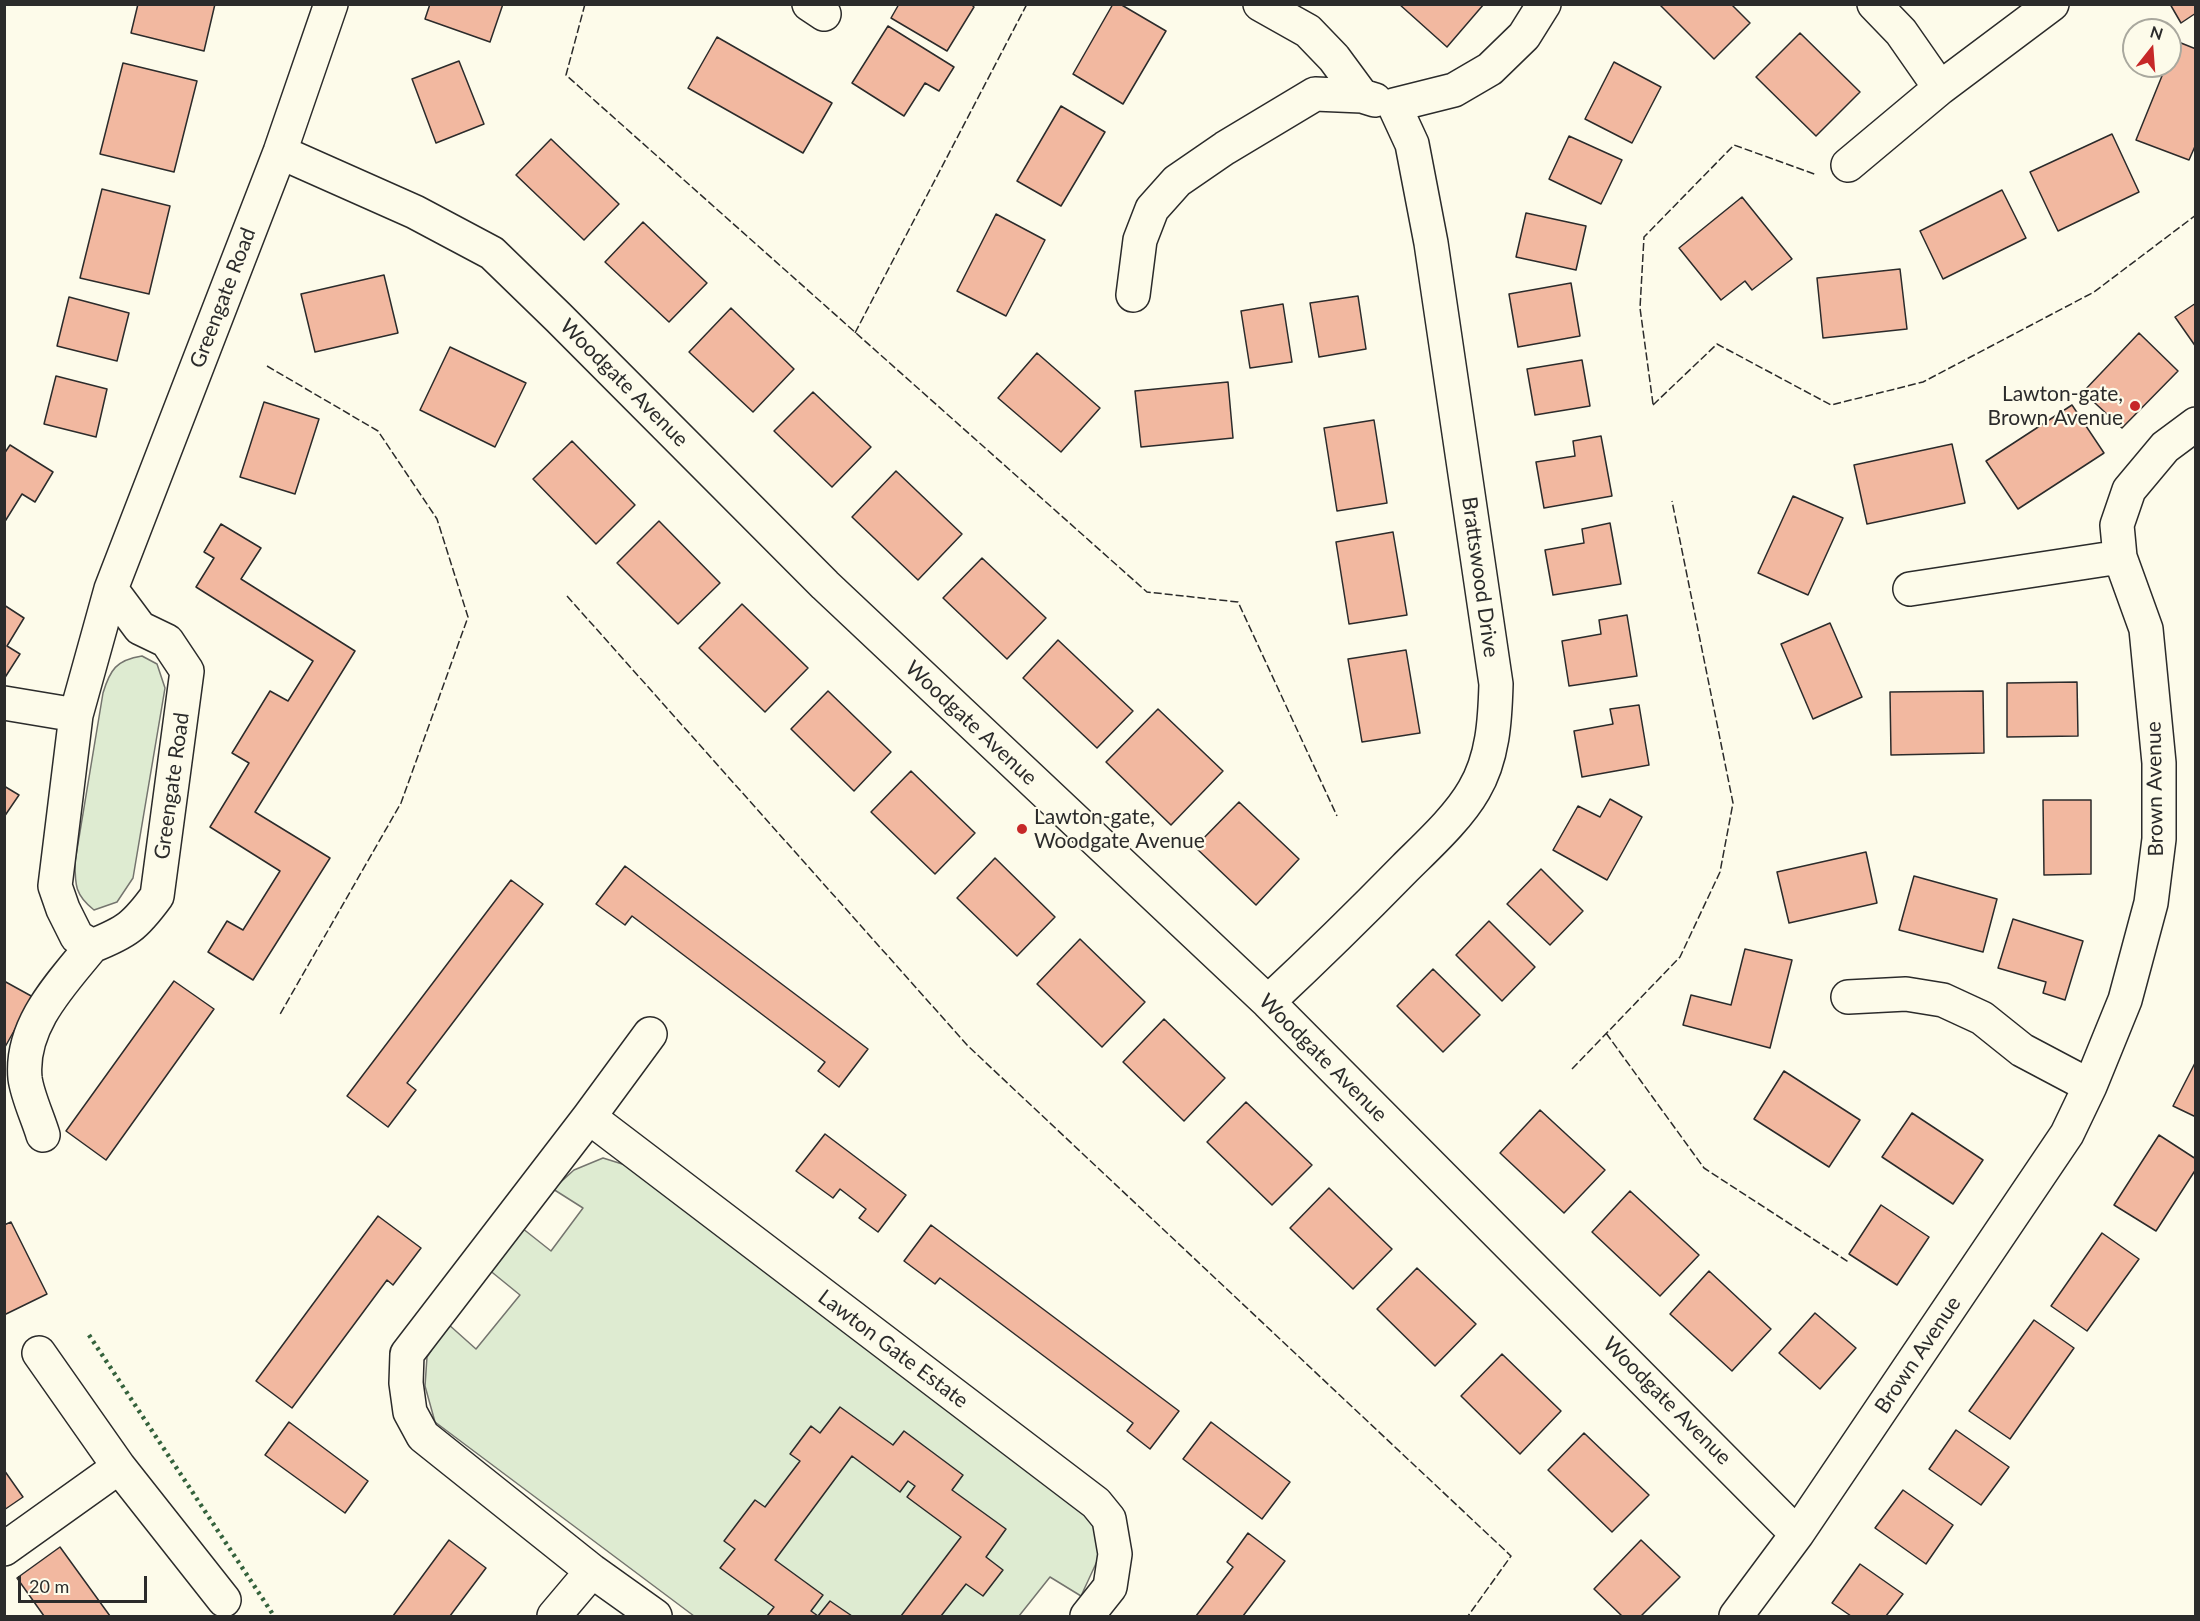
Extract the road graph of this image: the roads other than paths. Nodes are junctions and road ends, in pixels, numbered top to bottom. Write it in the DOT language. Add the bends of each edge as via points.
graph roads {
  1 [pos="331,4"];
  2 [pos="1260,4"];
  3 [pos="1544,4"];
  4 [pos="1874,4"];
  5 [pos="2052,4"];
  6 [pos="1940,88"];
  7 [pos="1362,96"];
  8 [pos="1394,105"];
  9 [pos="280,152"];
  10 [pos="1848,165"];
  11 [pos="1133,295"];
  12 [pos="2196,424"];
  13 [pos="2120,557"];
  14 [pos="111,589"];
  15 [pos="1910,590"];
  16 [pos="4,704"];
  17 [pos="76,715"];
  18 [pos="92,946"];
  19 [pos="1848,997"];
  20 [pos="1268,1002"];
  21 [pos="650,1034"];
  22 [pos="2090,1086"];
  23 [pos="590,1117"];
  24 [pos="43,1135"];
  25 [pos="39,1353"];
  26 [pos="119,1467"];
  27 [pos="1797,1534"];
  28 [pos="4,1549"];
  29 [pos="592,1571"];
  30 [pos="224,1600"];
  31 [pos="554,1617"];
  32 [pos="655,1617"];
  33 [pos="1087,1617"];
  34 [pos="1736,1617"];
  1 -- 9 [label="street, Greengate Road"];
  2 -- 7 [label="street" via="1308,32 1334,58"];
  3 -- 8 [label="street" via="1524,36 1490,69 1454,90"];
  4 -- 6 [label="street" via="1901,32"];
  5 -- 6 [label="street"];
  6 -- 10 [label="street"];
  7 -- 8 [label="street"];
  7 -- 11 [label="street" via="1315,94 1177,182 1152,209 1140,240"];
  8 -- 20 [label="street, Brattswood Drive" via="1412,144 1431,243 1496,684 1495,724 1474,790 1445,828"];
  9 -- 14 [label="street, Greengate Road"];
  9 -- 20 [label="street, Woodgate Avenue" via="415,212 492,253 825,585"];
  12 -- 13 [label="street, Brown Avenue" via="2165,447 2129,490 2117,525"];
  13 -- 15 [label="street"];
  13 -- 22 [label="street, Brown Avenue" via="2146,629 2158,763 2159,839 2151,903 2125,1000"];
  14 -- 17 [label="street, Greengate Road"];
  14 -- 18 [label="street, Greengate Road" via="140,628 167,641 187,671 157,896 138,922"];
  16 -- 17 [label="street"];
  17 -- 18 [label="street, Greengate Road" via="56,886 77,937"];
  18 -- 24 [label="street, Greengate Road" via="43,1008 28,1046 25,1078"];
  19 -- 22 [label="street" via="1906,994 1943,999 1982,1018 2022,1050"];
  20 -- 27 [label="street, Woodgate Avenue"];
  21 -- 23 [label="street"];
  22 -- 27 [label="street, Brown Avenue" via="2067,1134"];
  23 -- 29 [label="street" via="407,1354 406,1383 410,1412 423,1436"];
  23 -- 33 [label="street, Lawton Gate Estate" via="1096,1503 1109,1519 1115,1554 1110,1587"];
  25 -- 26 [label="street"];
  26 -- 28 [label="street"];
  26 -- 30 [label="street"];
  27 -- 34 [label="street, Brown Avenue"];
  29 -- 31 [label="street"];
  29 -- 32 [label="street"];
}
